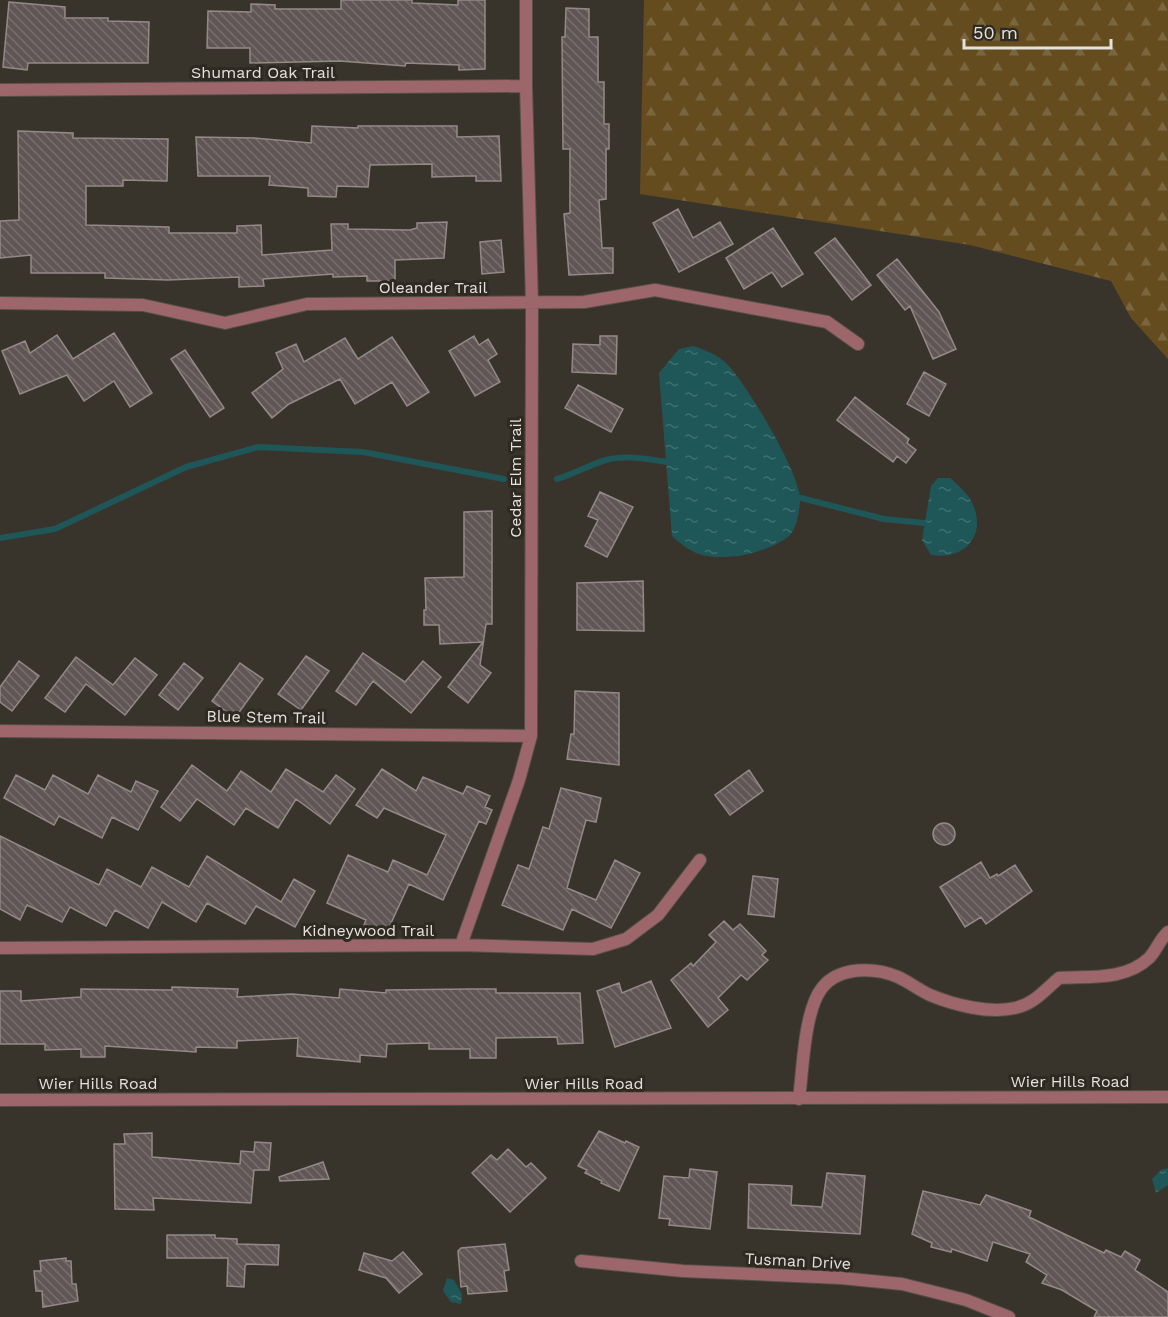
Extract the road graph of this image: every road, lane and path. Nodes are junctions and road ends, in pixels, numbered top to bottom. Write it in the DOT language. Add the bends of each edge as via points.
graph roads {
  1 [pos="526,0"];
  2 [pos="526,86"];
  3 [pos="0,90"];
  4 [pos="0,303"];
  5 [pos="532,303"];
  6 [pos="858,344"];
  7 [pos="0,731"];
  8 [pos="531,736"];
  9 [pos="700,860"];
  10 [pos="1168,932"];
  11 [pos="461,945"];
  12 [pos="0,948"];
  13 [pos="1168,1097"];
  14 [pos="799,1099"];
  15 [pos="0,1100"];
  16 [pos="581,1261"];
  17 [pos="1009,1317"];
  1 -- 2 [label="street, Cedar Elm Trail"];
  2 -- 3 [label="street, Shumard Oak Trail"];
  2 -- 5 [label="street, Cedar Elm Trail"];
  4 -- 5 [label="street, Oleander Trail" via="142,305 225,323 307,304"];
  5 -- 6 [label="street, Oleander Trail" via="584,302 655,290 827,321"];
  5 -- 8 [label="street, Cedar Elm Trail"];
  7 -- 8 [label="street, Blue Stem Trail"];
  8 -- 11 [label="street, Cedar Elm Trail"];
  9 -- 11 [label="street, Kidneywood Trail" via="658,915 626,939 593,949"];
  10 -- 14 [label="street" via="1149,958 1134,969 1116,976 1059,978 1042,995 1015,1008 972,1007 930,995 897,976 868,969 841,974 822,987 812,1007"];
  11 -- 12 [label="street, Kidneywood Trail"];
  13 -- 14 [label="street, Wier Hills Road"];
  14 -- 15 [label="street, Wier Hills Road"];
  16 -- 17 [label="street, Tusman Drive" via="902,1284 966,1300"];
}
